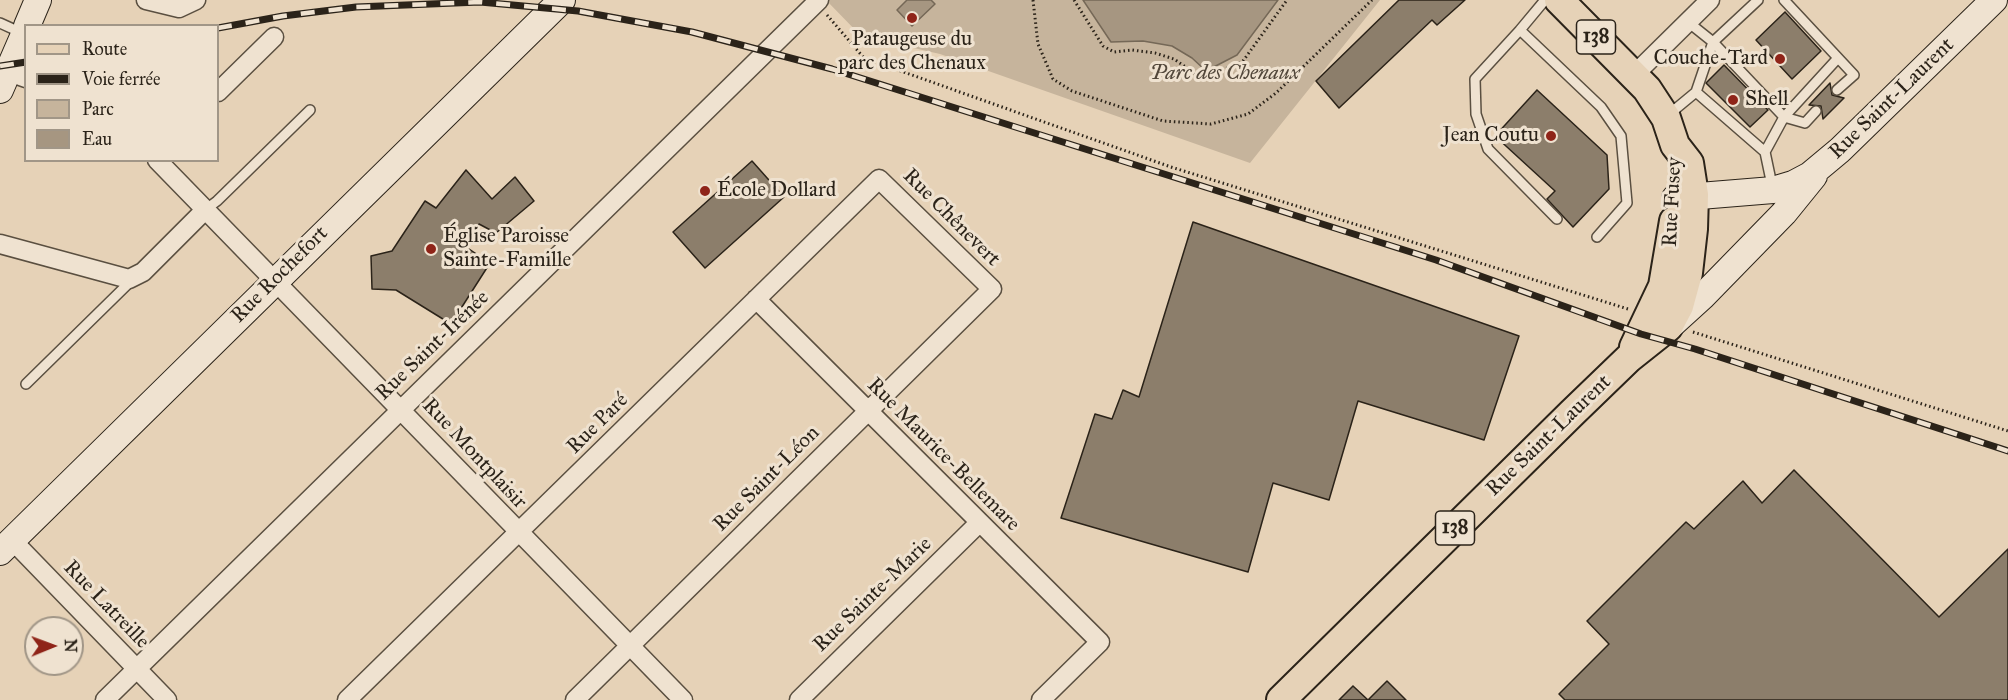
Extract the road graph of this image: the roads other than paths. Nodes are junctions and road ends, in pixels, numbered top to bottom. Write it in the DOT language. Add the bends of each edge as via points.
graph roads {
  1 [pos="38,0"];
  2 [pos="146,0"];
  3 [pos="196,0"];
  4 [pos="562,0"];
  5 [pos="1545,0"];
  6 [pos="1558,0"];
  7 [pos="1710,0"];
  8 [pos="1758,0"];
  9 [pos="1784,0"];
  10 [pos="1994,0"];
  11 [pos="816,1"];
  12 [pos="1688,22"];
  13 [pos="0,23"];
  14 [pos="28,24"];
  15 [pos="24,30"];
  16 [pos="1520,30"];
  17 [pos="24,34"];
  18 [pos="274,37"];
  19 [pos="1713,42"];
  20 [pos="1838,58"];
  21 [pos="1634,75"];
  22 [pos="11,80"];
  23 [pos="1838,90"];
  24 [pos="219,92"];
  25 [pos="1696,92"];
  26 [pos="1717,94"];
  27 [pos="1707,101"];
  28 [pos="310,110"];
  29 [pos="1816,111"];
  30 [pos="1784,117"];
  31 [pos="1665,118"];
  32 [pos="1765,152"];
  33 [pos="159,162"];
  34 [pos="1821,167"];
  35 [pos="879,179"];
  36 [pos="1773,190"];
  37 [pos="1684,196"];
  38 [pos="205,210"];
  39 [pos="1557,219"];
  40 [pos="1597,237"];
  41 [pos="0,244"];
  42 [pos="134,278"];
  43 [pos="274,281"];
  44 [pos="992,289"];
  45 [pos="756,299"];
  46 [pos="1663,323"];
  47 [pos="26,384"];
  48 [pos="400,408"];
  49 [pos="868,411"];
  50 [pos="979,523"];
  51 [pos="518,534"];
  52 [pos="6,546"];
  53 [pos="631,646"];
  54 [pos="136,669"];
  55 [pos="105,700"];
  56 [pos="167,700"];
  57 [pos="347,700"];
  58 [pos="575,700"];
  59 [pos="683,700"];
  60 [pos="799,700"];
  61 [pos="1041,700"];
  62 [pos="1281,700"];
  1 -- 14 [label="street"];
  2 -- 3 [label="street" via="179,8"];
  4 -- 43 [label="street, Rue Rochefort"];
  5 -- 16 [label="lane"];
  6 -- 21 [label="main road, Rue Fusey / 138"];
  7 -- 12 [label="street"];
  8 -- 19 [label="lane"];
  9 -- 20 [label="lane"];
  10 -- 34 [label="street, Rue Saint-Laurent"];
  11 -- 48 [label="street, Rue Saint-Irénée" via="640,178"];
  12 -- 19 [label="lane"];
  12 -- 21 [label="street"];
  13 -- 15 [label="lane"];
  16 -- 39 [label="lane" via="1475,79 1476,114 1488,149"];
  16 -- 40 [label="lane" via="1601,107 1622,136 1627,202"];
  17 -- 22 [label="street"];
  18 -- 24 [label="street"];
  19 -- 25 [label="lane"];
  19 -- 30 [label="lane" via="1740,76"];
  20 -- 23 [label="lane" via="1854,75"];
  20 -- 30 [label="lane"];
  21 -- 31 [label="main road, Rue Fusey / 138"];
  25 -- 27 [label="lane"];
  25 -- 31 [label="lane"];
  26 -- 27 [label="lane"];
  27 -- 32 [label="lane" via="1734,118"];
  28 -- 38 [label="lane"];
  29 -- 30 [label="lane" via="1805,123"];
  30 -- 32 [label="lane"];
  31 -- 37 [label="main road, Rue Fusey / 138" via="1676,145 1671,167"];
  32 -- 36 [label="lane"];
  33 -- 38 [label="street, Rue Montplaisir"];
  34 -- 36 [label="street, Rue Saint-Laurent" via="1793,184"];
  34 -- 46 [label="street" via="1784,213 1702,297"];
  35 -- 44 [label="street, Rue Chênevert"];
  35 -- 45 [label="street, Rue Paré"];
  36 -- 37 [label="street, Rue Saint-Laurent"];
  37 -- 46 [label="main road, Rue Fusey / 138" via="1668,268"];
  38 -- 42 [label="street"];
  38 -- 43 [label="street, Rue Montplaisir"];
  41 -- 42 [label="street"];
  42 -- 47 [label="lane"];
  43 -- 48 [label="street, Rue Montplaisir"];
  43 -- 52 [label="street, Rue Rochefort"];
  44 -- 49 [label="street, Rue Saint-Léon"];
  45 -- 49 [label="street, Rue Maurice-Bellemare"];
  45 -- 51 [label="street, Rue Paré"];
  46 -- 62 [label="main road, Rue Saint-Laurent / 138"];
  48 -- 51 [label="street, Rue Montplaisir"];
  48 -- 54 [label="street, Rue Saint-Irénée"];
  49 -- 50 [label="street, Rue Maurice-Bellemare"];
  49 -- 53 [label="street, Rue Saint-Léon"];
  50 -- 60 [label="street, Rue Sainte-Marie"];
  50 -- 61 [label="street, Rue Maurice-Bellemare" via="1100,642"];
  51 -- 53 [label="street, Rue Montplaisir"];
  51 -- 57 [label="street, Rue Paré"];
  52 -- 54 [label="street, Rue Latreille"];
  53 -- 58 [label="street, Rue Saint-Léon"];
  53 -- 59 [label="street, Rue Montplaisir"];
  54 -- 55 [label="street, Rue Saint-Irénée"];
  54 -- 56 [label="street, Rue Latreille"];
}
